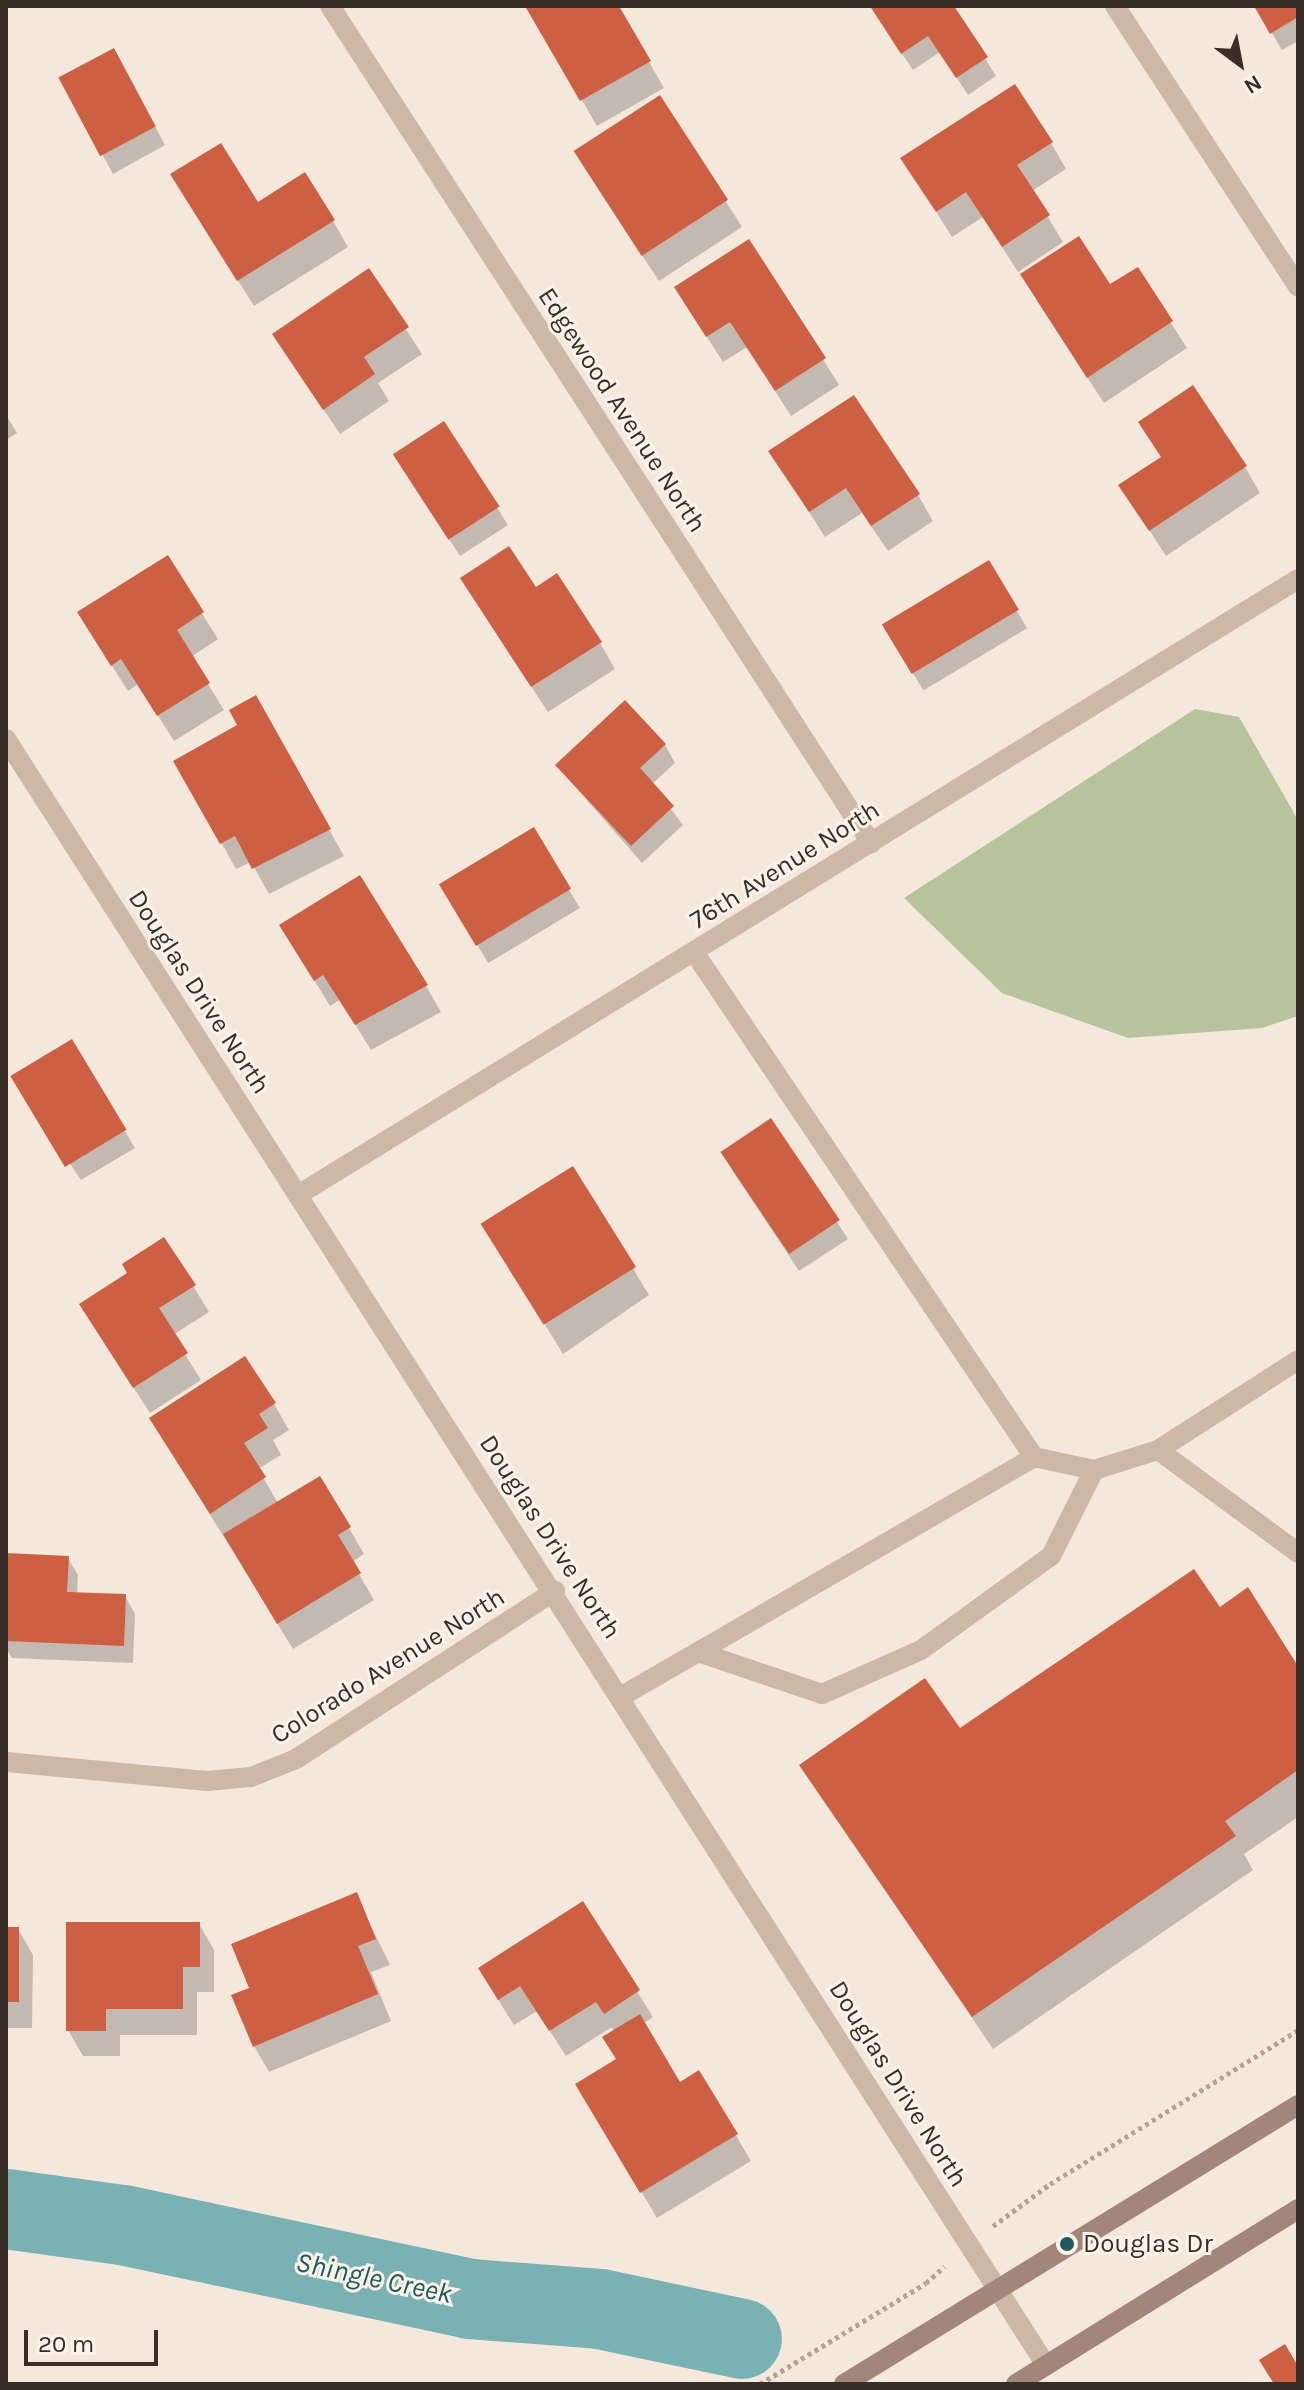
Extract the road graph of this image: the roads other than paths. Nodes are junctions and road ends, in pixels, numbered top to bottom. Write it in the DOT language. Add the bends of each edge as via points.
graph roads {
  1 [pos="330,6"];
  2 [pos="1115,6"];
  3 [pos="1298,287"];
  4 [pos="1298,579"];
  5 [pos="6,739"];
  6 [pos="871,843"];
  7 [pos="694,952"];
  8 [pos="298,1195"];
  9 [pos="1298,1360"];
  10 [pos="1158,1450"];
  11 [pos="1034,1457"];
  12 [pos="1094,1470"];
  13 [pos="1298,1553"];
  14 [pos="555,1591"];
  15 [pos="698,1652"];
  16 [pos="622,1696"];
  17 [pos="6,1762"];
  18 [pos="1298,2105"];
  19 [pos="1298,2209"];
  20 [pos="996,2289"];
  21 [pos="1046,2365"];
  22 [pos="844,2384"];
  23 [pos="1016,2384"];
  1 -- 6 [label="street, Edgewood Avenue North"];
  2 -- 3 [label="street"];
  4 -- 6 [label="street, 76th Avenue North"];
  5 -- 8 [label="street, Douglas Drive North"];
  6 -- 7 [label="street, 76th Avenue North"];
  7 -- 8 [label="street, 76th Avenue North"];
  7 -- 11 [label="street"];
  8 -- 14 [label="street, Douglas Drive North"];
  9 -- 10 [label="street"];
  10 -- 12 [label="street"];
  10 -- 13 [label="street"];
  11 -- 12 [label="street"];
  11 -- 15 [label="street"];
  12 -- 15 [label="street" via="1051,1556 921,1650 822,1694"];
  14 -- 16 [label="street, Douglas Drive North"];
  14 -- 17 [label="street, Colorado Avenue North" via="296,1759 251,1777 207,1781"];
  15 -- 16 [label="street"];
  16 -- 20 [label="street, Douglas Drive North"];
  18 -- 20 [label="main road"];
  19 -- 21 [label="main road"];
  20 -- 21 [label="street, Douglas Drive North"];
  20 -- 22 [label="main road"];
  21 -- 23 [label="main road"];
}
